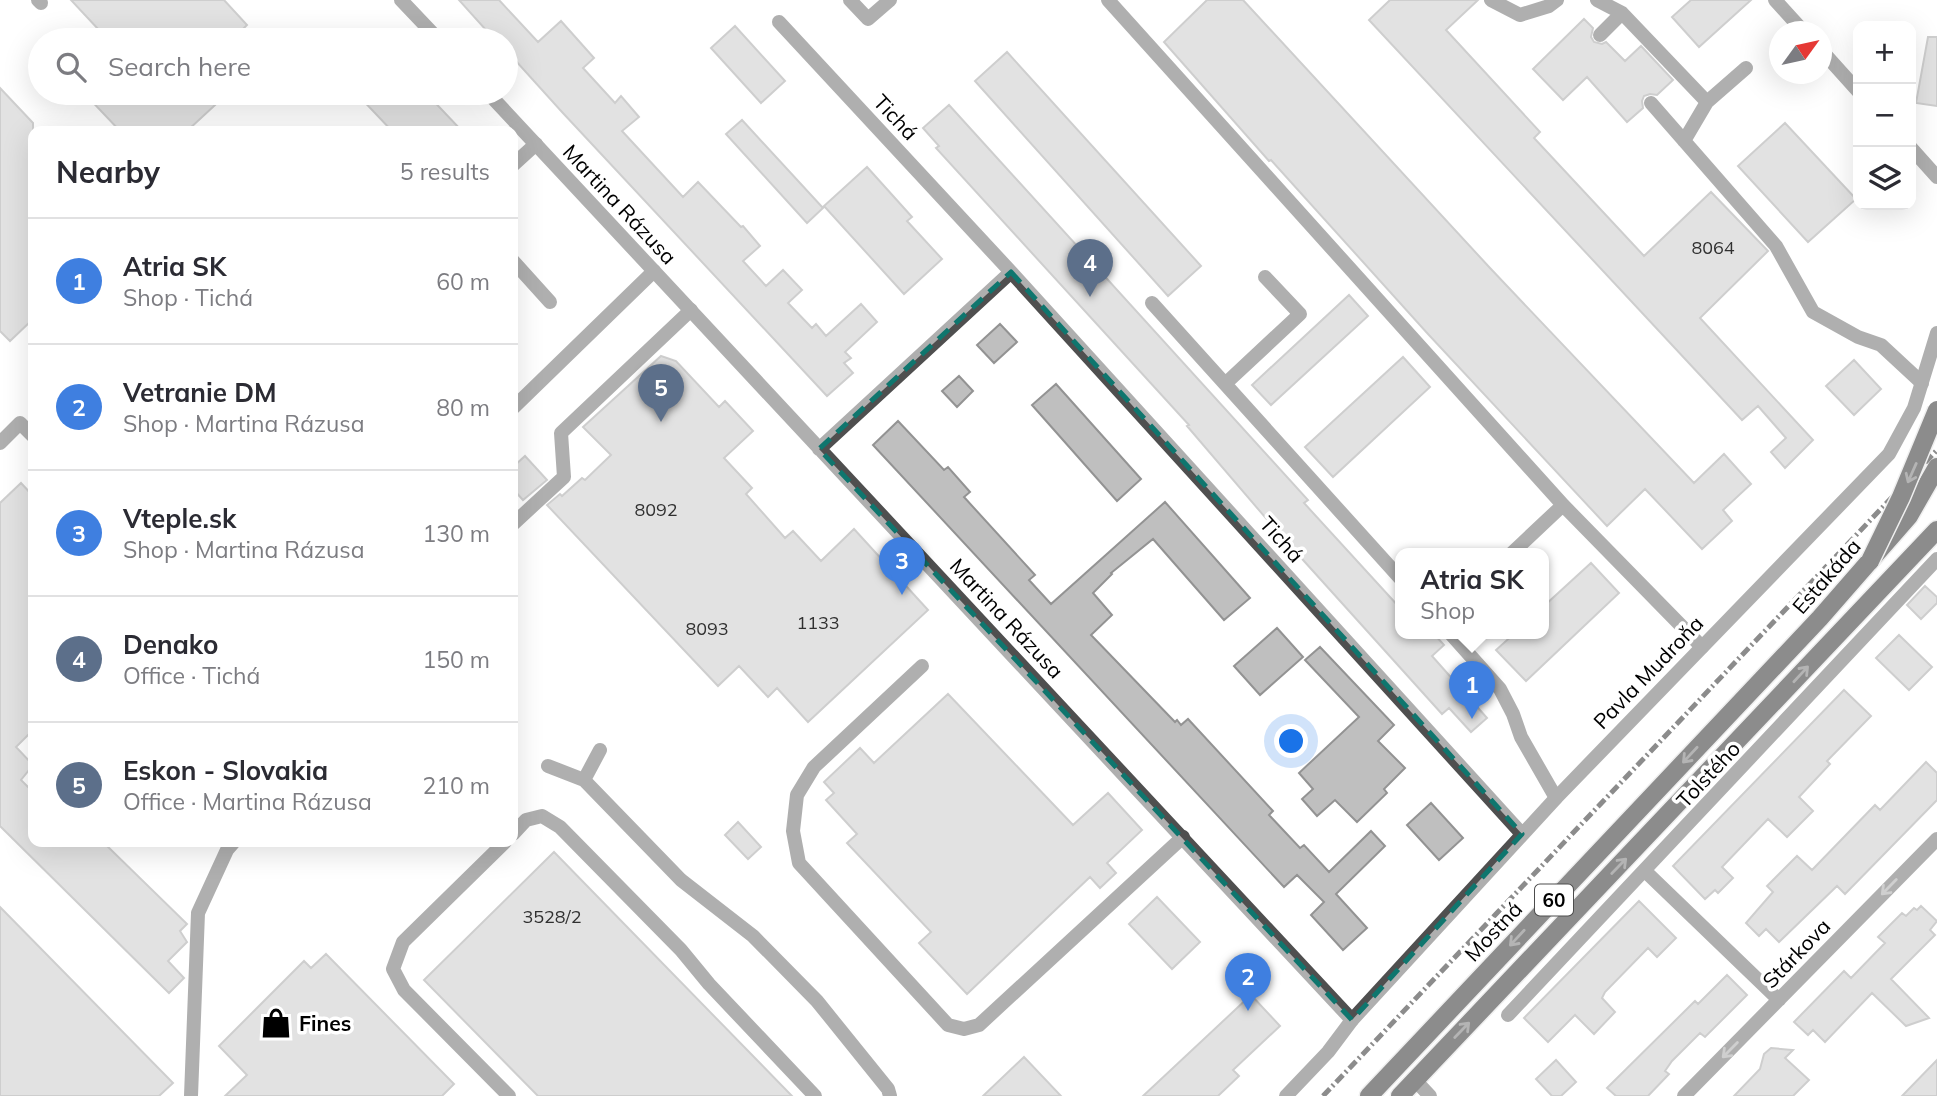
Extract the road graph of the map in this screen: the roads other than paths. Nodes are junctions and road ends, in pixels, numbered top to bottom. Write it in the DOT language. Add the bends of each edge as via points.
graph roads {
  1 [pos="401,0"];
  2 [pos="850,0"];
  3 [pos="890,0"];
  4 [pos="1108,0"];
  5 [pos="1491,0"];
  6 [pos="1597,0"];
  7 [pos="1775,0"];
  8 [pos="1549,2"];
  9 [pos="1622,13"];
  10 [pos="1794,21"];
  11 [pos="779,22"];
  12 [pos="428,28"];
  13 [pos="1600,35"];
  14 [pos="1832,62"];
  15 [pos="1746,68"];
  16 [pos="1853,85"];
  17 [pos="1707,102"];
  18 [pos="1651,103"];
  19 [pos="499,105"];
  20 [pos="1684,141"];
  21 [pos="536,144"];
  22 [pos="1916,154"];
  23 [pos="518,160"];
  24 [pos="1937,177"];
  25 [pos="518,267"];
  26 [pos="654,271"];
  27 [pos="1011,272"];
  28 [pos="1265,277"];
  29 [pos="550,302"];
  30 [pos="1152,303"];
  31 [pos="691,310"];
  32 [pos="1937,333"];
  33 [pos="1922,383"];
  34 [pos="1225,384"];
  35 [pos="518,403"];
  36 [pos="1937,410"];
  37 [pos="28,431"];
  38 [pos="0,443"];
  39 [pos="819,449"];
  40 [pos="1937,467"];
  41 [pos="1563,505"];
  42 [pos="518,519"];
  43 [pos="1937,530"];
  44 [pos="1517,548"];
  45 [pos="1937,559"];
  46 [pos="1870,561"];
  47 [pos="1395,572"];
  48 [pos="1455,639"];
  49 [pos="1702,647"];
  50 [pos="922,666"];
  51 [pos="1737,706"];
  52 [pos="600,750"];
  53 [pos="548,766"];
  54 [pos="584,780"];
  55 [pos="1556,798"];
  56 [pos="518,829"];
  57 [pos="1522,834"];
  58 [pos="1183,836"];
  59 [pos="1937,839"];
  60 [pos="230,847"];
  61 [pos="500,847"];
  62 [pos="1645,871"];
  63 [pos="1779,1000"];
  64 [pos="1508,1015"];
  65 [pos="1352,1020"];
  66 [pos="1415,1080"];
  67 [pos="191,1096"];
  68 [pos="509,1096"];
  69 [pos="815,1096"];
  70 [pos="890,1096"];
  71 [pos="1286,1096"];
  72 [pos="1368,1096"];
  73 [pos="1400,1096"];
  74 [pos="1430,1096"];
  75 [pos="1684,1096"];
  1 -- 12 [label="street"];
  2 -- 3 [label="street" via="868,19"];
  4 -- 41 [label="street"];
  5 -- 8 [label="street" via="1520,15"];
  6 -- 9 [label="street"];
  7 -- 10 [label="street"];
  9 -- 13 [label="street"];
  9 -- 17 [label="street"];
  11 -- 27 [label="street, Tichá"];
  14 -- 16 [label="street"];
  15 -- 17 [label="street"];
  17 -- 20 [label="street"];
  18 -- 20 [label="street"];
  19 -- 21 [label="street, Martina Rázusa"];
  20 -- 33 [label="street" via="1776,246 1813,312 1881,345"];
  21 -- 23 [label="street"];
  21 -- 26 [label="street, Martina Rázusa"];
  22 -- 24 [label="street"];
  25 -- 29 [label="street"];
  26 -- 31 [label="street, Martina Rázusa"];
  26 -- 35 [label="street"];
  27 -- 39 [label="street"];
  27 -- 57 [label="street, Tichá"];
  28 -- 34 [label="street" via="1300,314"];
  30 -- 34 [label="street"];
  31 -- 39 [label="street, Martina Rázusa"];
  31 -- 42 [label="street" via="561,433 564,477"];
  32 -- 33 [label="street, Pavla Mudroňa"];
  33 -- 49 [label="street, Pavla Mudroňa" via="1889,454"];
  34 -- 47 [label="street"];
  36 -- 46 [label="main road, one-way, bridge"];
  37 -- 38 [label="street" via="20,423"];
  39 -- 58 [label="street, Martina Rázusa"];
  40 -- 46 [label="main road, Estakáda / 60, bridge" via="1909,516"];
  41 -- 44 [label="street"];
  41 -- 49 [label="street"];
  66 -- 43 [label="main road, 60, one-way"];
  45 -- 62 [label="street, Tolstého"];
  46 -- 51 [label="main road, Estakáda / 60"];
  48 -- 55 [label="street" via="1500,689"];
  49 -- 55 [label="street, Pavla Mudroňa"];
  50 -- 58 [label="street" via="814,767 797,795 793,831 799,863 948,1026 964,1029 979,1025"];
  51 -- 72 [label="main road, Mostná / 60, one-way"];
  52 -- 54 [label="street"];
  53 -- 54 [label="street"];
  54 -- 70 [label="street" via="681,880 753,936 817,1001"];
  55 -- 57 [label="street, Pavla Mudroňa"];
  56 -- 69 [label="street" via="527,820 542,817 560,827"];
  57 -- 65 [label="street, Pavla Mudroňa"];
  58 -- 65 [label="street, Martina Rázusa"];
  59 -- 63 [label="street, Stárkova, one-way"];
  60 -- 67 [label="street" via="198,913"];
  61 -- 68 [label="street" via="403,942 393,969 404,990"];
  62 -- 63 [label="street"];
  62 -- 64 [label="street, Tolstého"];
  63 -- 75 [label="street, Stárkova, one-way"];
  65 -- 71 [label="street, Pavla Mudroňa"];
  66 -- 73 [label="main road, 60"];
  66 -- 74 [label="street"];
}
